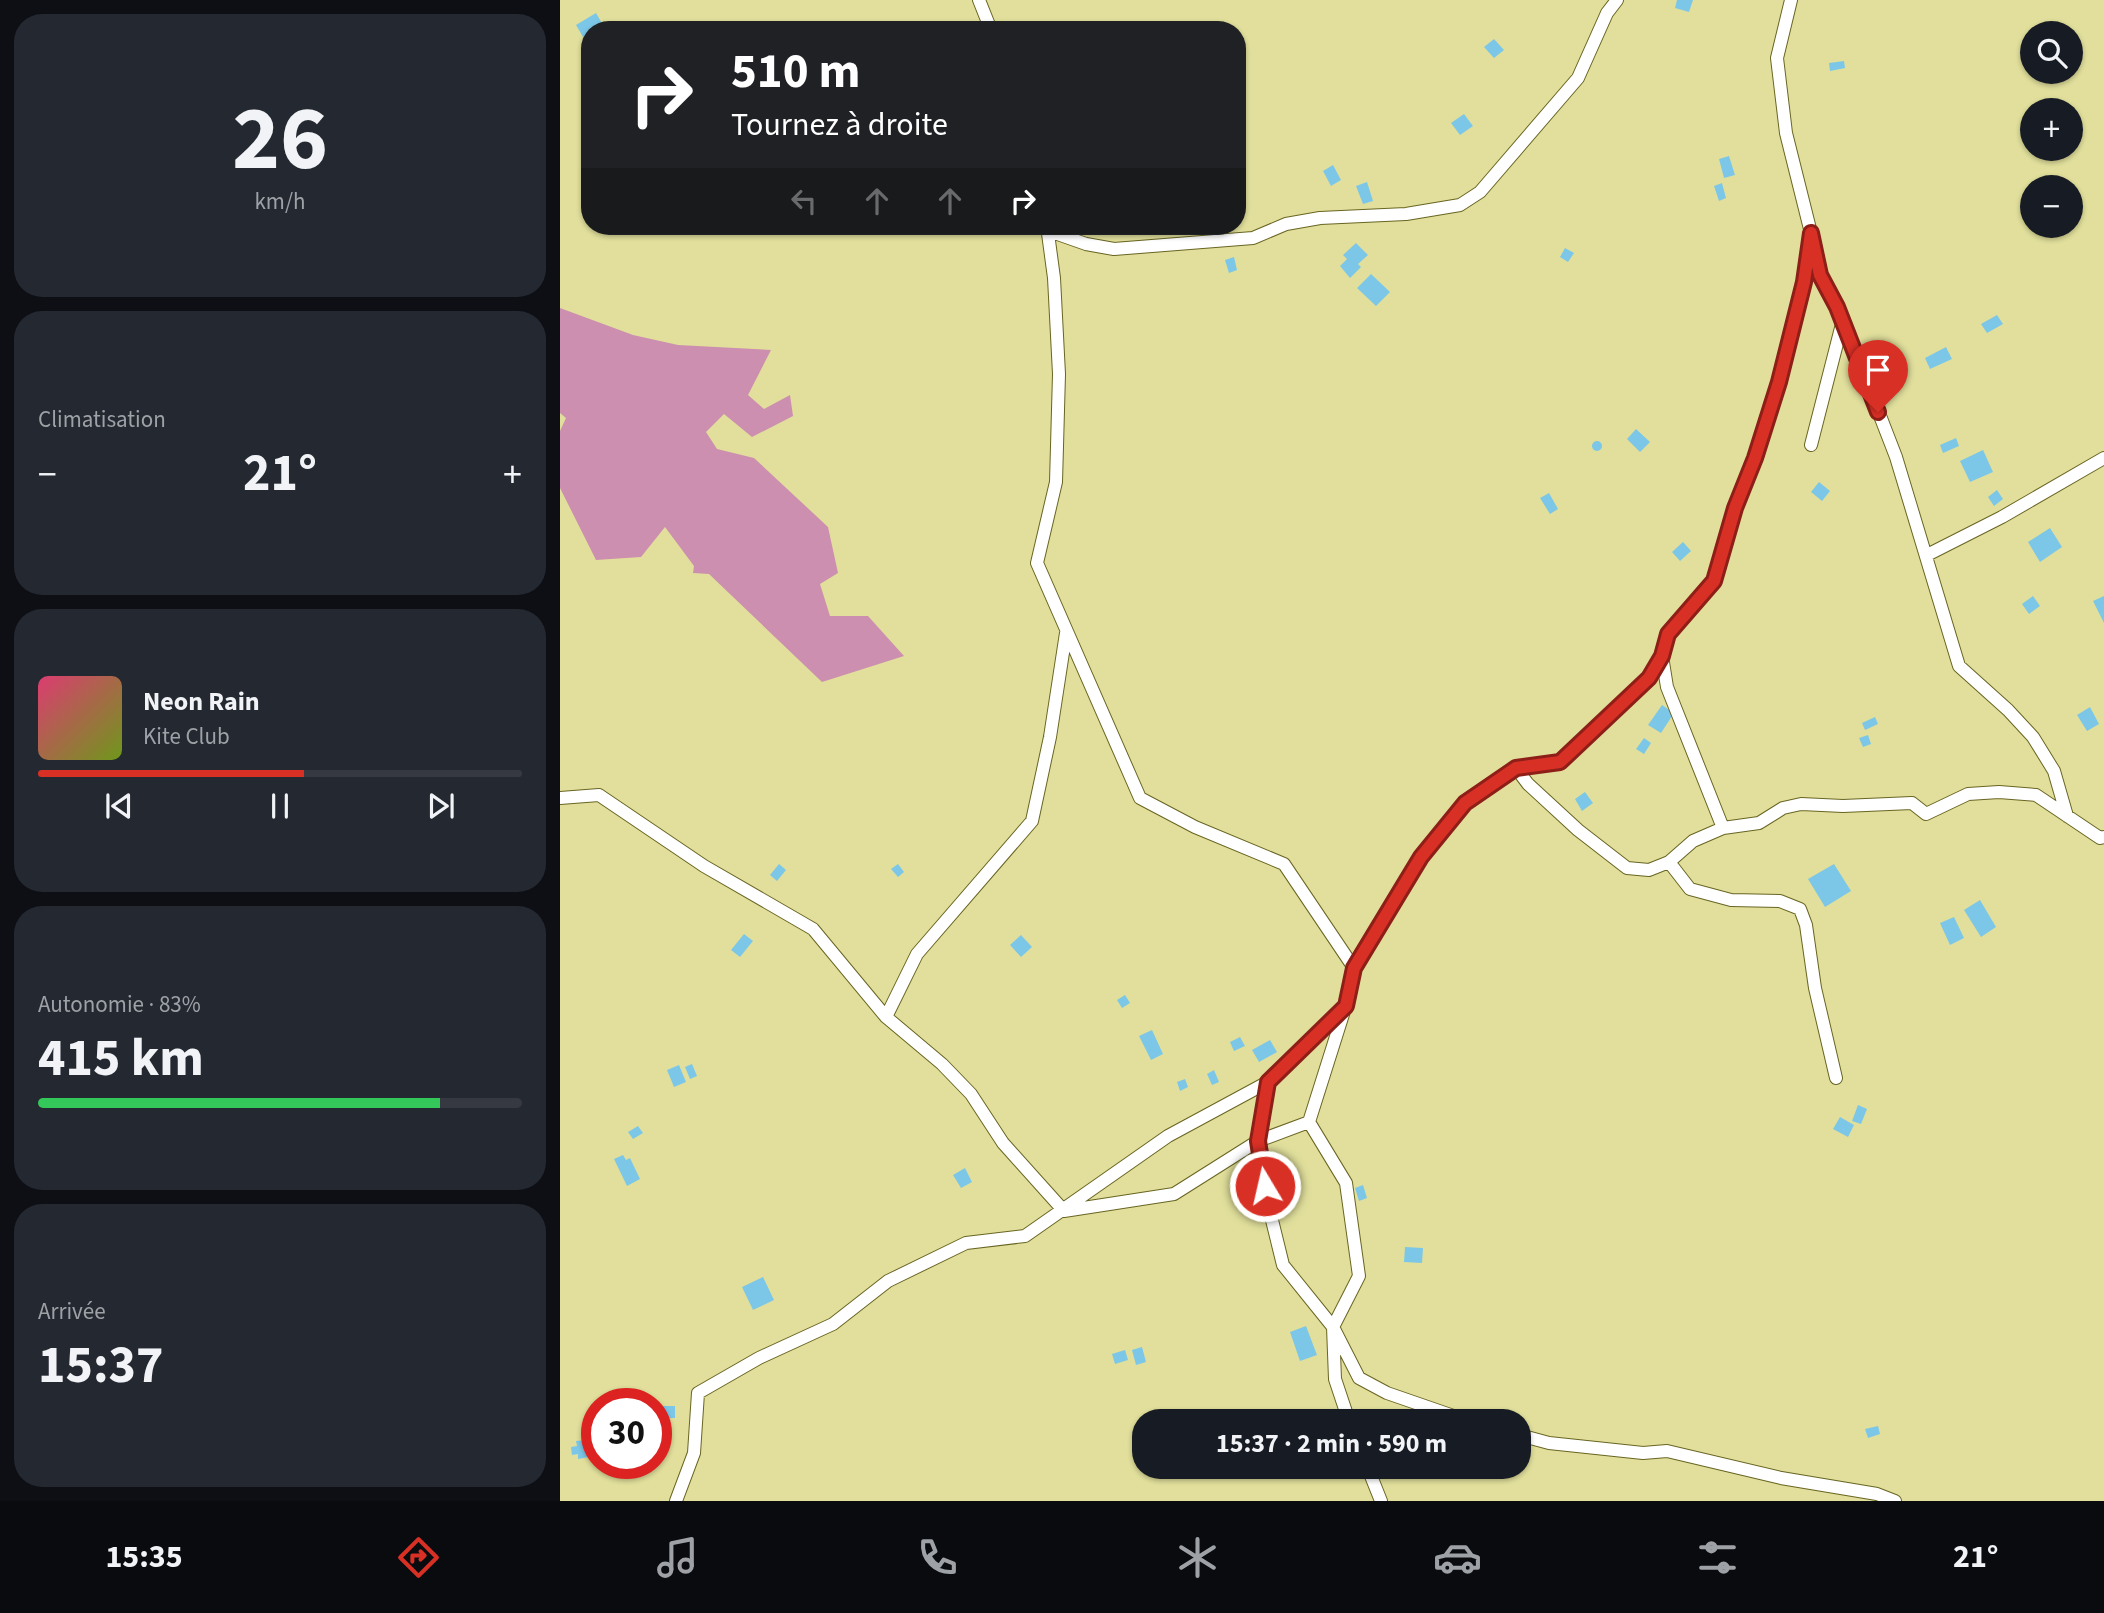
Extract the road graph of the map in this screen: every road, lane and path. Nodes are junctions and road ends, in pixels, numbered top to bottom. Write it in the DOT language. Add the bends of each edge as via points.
graph roads {
  1 [pos="1617,0"];
  2 [pos="1791,0"];
  3 [pos="984,2"];
  4 [pos="989,21"];
  5 [pos="1811,233"];
  6 [pos="1049,235"];
  7 [pos="1065,235"];
  8 [pos="1843,320"];
  9 [pos="1811,445"];
  10 [pos="2104,458"];
  11 [pos="1927,555"];
  12 [pos="1066,632"];
  13 [pos="1662,656"];
  14 [pos="1516,768"];
  15 [pos="560,799"];
  16 [pos="2067,816"];
  17 [pos="1723,828"];
  18 [pos="2104,837"];
  19 [pos="1669,862"];
  20 [pos="1354,968"];
  21 [pos="1346,1006"];
  22 [pos="886,1017"];
  23 [pos="1836,1078"];
  24 [pos="1268,1082"];
  25 [pos="1309,1122"];
  26 [pos="1258,1141"];
  27 [pos="1064,1211"];
  28 [pos="1333,1326"];
  29 [pos="1345,1409"];
  30 [pos="1433,1409"];
  31 [pos="1531,1438"];
  32 [pos="1372,1479"];
  33 [pos="676,1501"];
  34 [pos="1381,1501"];
  35 [pos="1895,1501"];
  1 -- 7 [label="street" via="1578,78 1480,192 1460,205 1406,214 1320,218 1286,224 1253,238 1114,248"];
  2 -- 5 [label="street" via="1777,58 1786,133"];
  3 -- 4 [label="street"];
  5 -- 8 [label="street" via="1820,275"];
  5 -- 13 [label="street" via="1779,382 1714,581 1668,634"];
  6 -- 12 [label="street" via="1059,374 1056,482 1037,563"];
  8 -- 9 [label="street"];
  8 -- 11 [label="street" via="1896,457"];
  10 -- 11 [label="street"];
  11 -- 16 [label="street" via="1959,666 2033,737 2054,771"];
  12 -- 20 [label="street" via="1140,798 1284,864"];
  12 -- 22 [label="street" via="1032,821 917,954"];
  13 -- 14 [label="street" via="1649,678 1560,762"];
  13 -- 17 [label="street" via="1667,687"];
  14 -- 19 [label="street" via="1578,830 1627,868 1649,870"];
  14 -- 20 [label="street" via="1465,803 1421,857"];
  15 -- 22 [label="street" via="599,795 704,866 813,929"];
  16 -- 17 [label="street" via="2036,795 1999,792 1968,794 1926,814 1912,803 1801,804 1783,808 1759,823"];
  16 -- 18 [label="street"];
  17 -- 19 [label="street" via="1693,841"];
  19 -- 23 [label="street" via="1690,889 1731,900 1780,901 1800,909"];
  20 -- 21 [label="street"];
  21 -- 24 [label="street"];
  21 -- 25 [label="street"];
  22 -- 27 [label="street" via="942,1063 971,1094 1003,1143"];
  24 -- 26 [label="street"];
  24 -- 27 [label="street" via="1168,1136"];
  25 -- 26 [label="street"];
  25 -- 28 [label="street" via="1346,1183 1359,1276"];
  26 -- 27 [label="street" via="1174,1195"];
  26 -- 28 [label="street" via="1283,1265"];
  27 -- 33 [label="street" via="1025,1236 966,1243 888,1281 833,1324 698,1393 694,1453"];
  28 -- 29 [label="street" via="1335,1379"];
  28 -- 30 [label="street" via="1359,1378"];
  31 -- 35 [label="street" via="1643,1453 1667,1451"];
  32 -- 34 [label="street"];
}
